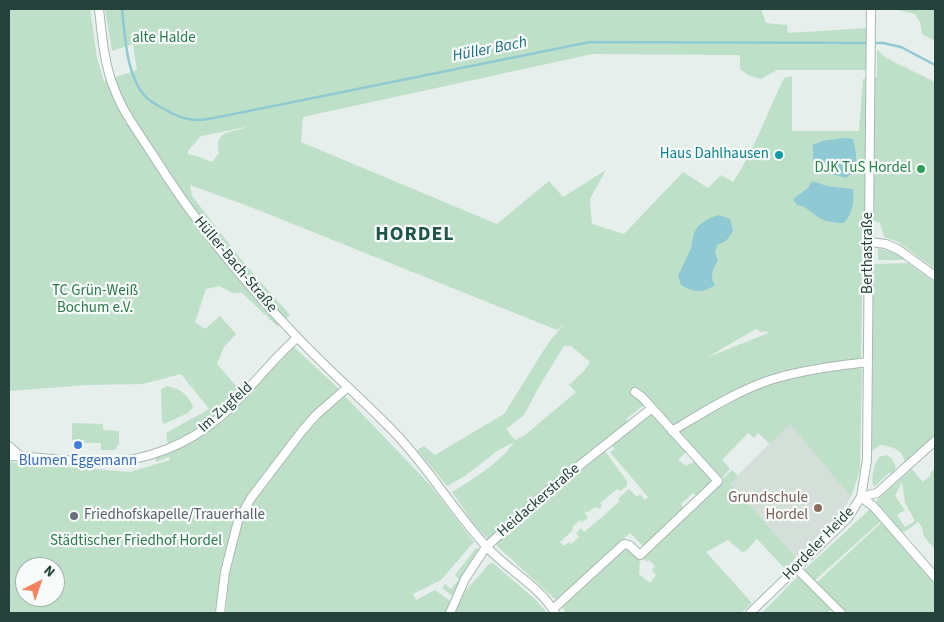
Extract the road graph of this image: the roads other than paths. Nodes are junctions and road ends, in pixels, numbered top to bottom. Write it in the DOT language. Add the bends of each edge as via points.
graph roads {
  1 [pos="99,9"];
  2 [pos="871,9"];
  3 [pos="870,242"];
  4 [pos="935,276"];
  5 [pos="297,338"];
  6 [pos="868,362"];
  7 [pos="348,387"];
  8 [pos="635,392"];
  9 [pos="652,408"];
  10 [pos="672,431"];
  11 [pos="935,441"];
  12 [pos="9,446"];
  13 [pos="9,456"];
  14 [pos="21,456"];
  15 [pos="861,497"];
  16 [pos="486,547"];
  17 [pos="796,568"];
  18 [pos="935,577"];
  19 [pos="554,611"];
  20 [pos="220,613"];
  21 [pos="450,613"];
  22 [pos="750,613"];
  23 [pos="841,613"];
  1 -- 5 [label="street, Hüller-Bach-Straße" via="103,46 113,88 131,122 202,228"];
  2 -- 3 [label="street, Berthastraße"];
  3 -- 4 [label="street" via="898,250"];
  3 -- 6 [label="street, Berthastraße"];
  5 -- 7 [label="street, Hüller-Bach-Straße"];
  5 -- 14 [label="street, Im Zugfeld" via="220,418 190,439 163,451 105,462"];
  6 -- 10 [label="street" via="810,370 770,380 726,399"];
  6 -- 15 [label="street, Berthastraße" via="867,460"];
  7 -- 16 [label="street, Hüller-Bach-Straße" via="395,433"];
  7 -- 20 [label="street" via="302,431 251,498 238,521 225,572"];
  8 -- 9 [label="street"];
  9 -- 10 [label="street"];
  9 -- 16 [label="street, Heidackerstraße" via="551,488"];
  10 -- 19 [label="street" via="718,481 640,555 624,544"];
  11 -- 15 [label="street, Hordeler Heide" via="878,493"];
  12 -- 14 [label="street"];
  13 -- 14 [label="street, Im Zugfeld"];
  15 -- 17 [label="street, Hordeler Heide" via="846,519"];
  15 -- 18 [label="street" via="874,507"];
  16 -- 19 [label="street, Hüller-Bach-Straße"];
  16 -- 21 [label="street, Heidackerstraße" via="465,579"];
  17 -- 22 [label="street, Hordeler Heide"];
  17 -- 23 [label="street"];
}
